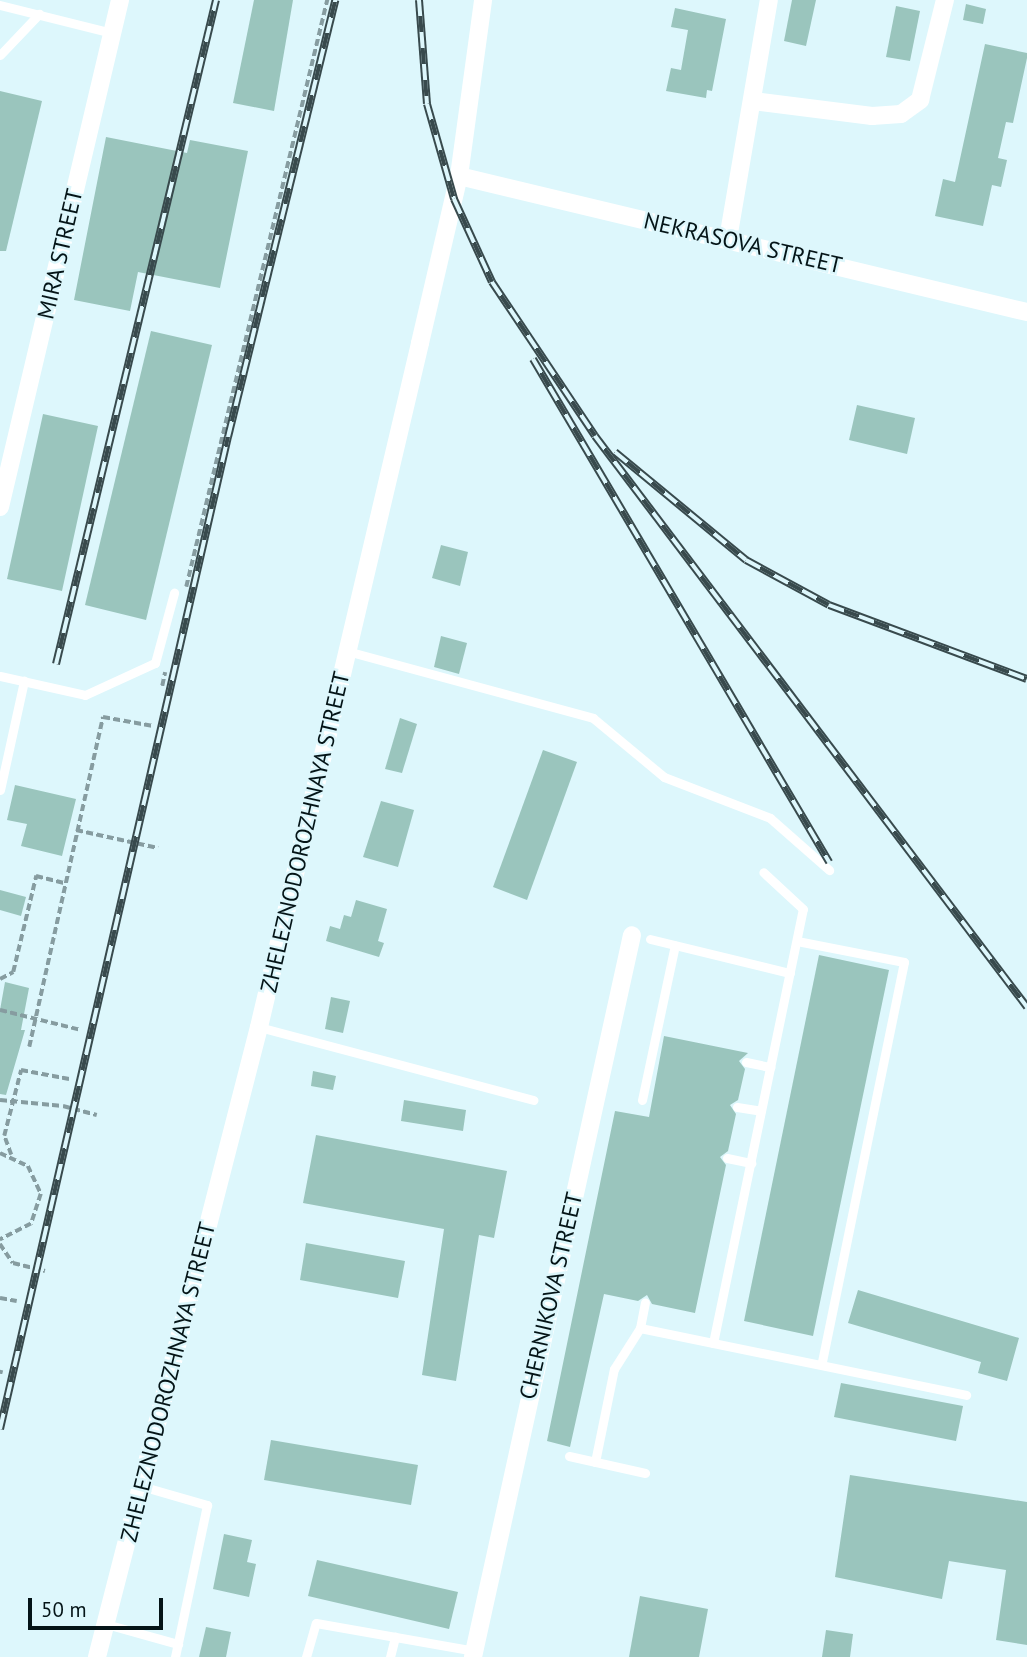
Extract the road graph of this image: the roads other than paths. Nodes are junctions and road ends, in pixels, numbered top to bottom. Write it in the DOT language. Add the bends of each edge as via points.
graph roads {
  1 [pos="120,0"];
  2 [pos="484,0"];
  3 [pos="769,0"];
  4 [pos="945,0"];
  5 [pos="0,5"];
  6 [pos="39,14"];
  7 [pos="112,33"];
  8 [pos="0,55"];
  9 [pos="753,101"];
  10 [pos="458,176"];
  11 [pos="728,239"];
  12 [pos="1027,312"];
  13 [pos="0,507"];
  14 [pos="179,593"];
  15 [pos="347,651"];
  16 [pos="0,676"];
  17 [pos="23,681"];
  18 [pos="0,790"];
  19 [pos="829,870"];
  20 [pos="763,872"];
  21 [pos="632,935"];
  22 [pos="650,939"];
  23 [pos="797,941"];
  24 [pos="676,945"];
  25 [pos="790,973"];
  26 [pos="259,1027"];
  27 [pos="746,1062"];
  28 [pos="771,1067"];
  29 [pos="533,1100"];
  30 [pos="642,1100"];
  31 [pos="737,1107"];
  32 [pos="761,1111"];
  33 [pos="727,1158"];
  34 [pos="751,1163"];
  35 [pos="645,1302"];
  36 [pos="640,1328"];
  37 [pos="713,1343"];
  38 [pos="821,1365"];
  39 [pos="966,1395"];
  40 [pos="569,1456"];
  41 [pos="595,1462"];
  42 [pos="645,1474"];
  43 [pos="141,1486"];
  44 [pos="106,1624"];
  45 [pos="395,1637"];
  46 [pos="178,1644"];
  47 [pos="473,1654"];
  48 [pos="97,1657"];
  49 [pos="175,1657"];
  50 [pos="306,1657"];
  51 [pos="390,1657"];
  1 -- 7 [label="street, MIRA STREET"];
  2 -- 10 [label="street, ZHELEZNODOROZHNAYA STREET"];
  3 -- 9 [label="street"];
  4 -- 9 [label="street" via="920,100 901,114 872,116"];
  5 -- 6 [label="lane"];
  6 -- 7 [label="lane"];
  6 -- 8 [label="lane"];
  7 -- 13 [label="street, MIRA STREET"];
  9 -- 11 [label="street"];
  10 -- 11 [label="street, NEKRASOVA STREET"];
  10 -- 15 [label="street, ZHELEZNODOROZHNAYA STREET"];
  11 -- 12 [label="street, NEKRASOVA STREET"];
  14 -- 17 [label="lane" via="155,663 85,695"];
  15 -- 19 [label="lane" via="593,719 664,777 770,818"];
  15 -- 26 [label="street, ZHELEZNODOROZHNAYA STREET"];
  16 -- 17 [label="lane"];
  17 -- 18 [label="lane"];
  20 -- 23 [label="lane" via="803,909"];
  21 -- 47 [label="street, CHERNIKOVA STREET"];
  22 -- 24 [label="lane"];
  23 -- 25 [label="lane"];
  23 -- 38 [label="lane" via="904,962"];
  24 -- 25 [label="lane"];
  24 -- 30 [label="lane"];
  25 -- 28 [label="lane"];
  26 -- 29 [label="lane"];
  26 -- 43 [label="street, ZHELEZNODOROZHNAYA STREET"];
  27 -- 28 [label="lane"];
  28 -- 32 [label="lane"];
  31 -- 32 [label="lane"];
  32 -- 34 [label="lane"];
  33 -- 34 [label="lane"];
  34 -- 37 [label="lane"];
  35 -- 36 [label="lane"];
  36 -- 37 [label="lane"];
  36 -- 41 [label="lane" via="614,1369"];
  37 -- 38 [label="lane"];
  38 -- 39 [label="lane"];
  40 -- 41 [label="lane"];
  41 -- 42 [label="lane"];
  43 -- 44 [label="street, ZHELEZNODOROZHNAYA STREET"];
  43 -- 46 [label="lane" via="207,1505"];
  44 -- 46 [label="lane"];
  44 -- 48 [label="street, ZHELEZNODOROZHNAYA STREET"];
  45 -- 47 [label="lane"];
  45 -- 50 [label="lane" via="316,1623"];
  45 -- 51 [label="lane"];
  46 -- 49 [label="lane"];
}
